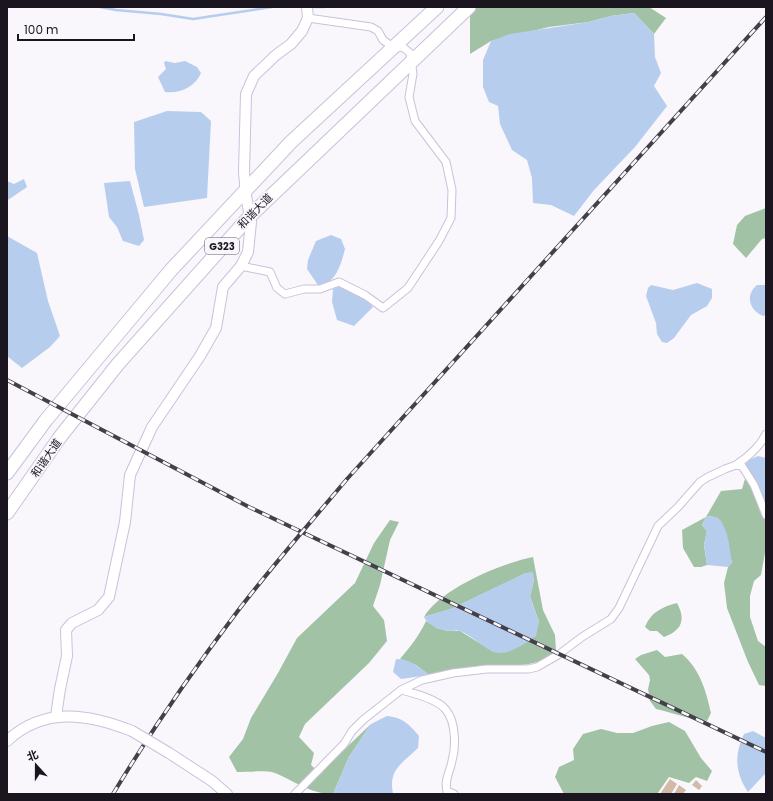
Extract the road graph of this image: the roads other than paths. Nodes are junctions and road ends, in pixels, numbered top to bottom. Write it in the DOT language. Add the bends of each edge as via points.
graph roads {
  1 [pos="307,7"];
  2 [pos="437,7"];
  3 [pos="469,7"];
  4 [pos="308,18"];
  5 [pos="411,62"];
  6 [pos="250,216"];
  7 [pos="241,266"];
  8 [pos="766,434"];
  9 [pos="736,465"];
  10 [pos="7,473"];
  11 [pos="7,513"];
  12 [pos="766,515"];
  13 [pos="401,690"];
  14 [pos="56,716"];
  15 [pos="7,741"];
  16 [pos="227,794"];
  17 [pos="295,794"];
  18 [pos="454,794"];
  1 -- 4 [label="street"];
  2 -- 10 [label="highway, 和谐大道 / G323" via="291,142 171,270 46,420"];
  3 -- 5 [label="highway, 和谐大道 / G323"];
  4 -- 5 [label="street" via="371,26 378,30 383,40 390,45 404,48 410,54"];
  4 -- 6 [label="street" via="302,31 291,44 254,76 246,94 244,172"];
  5 -- 6 [label="highway, 和谐大道 / G323"];
  5 -- 7 [label="street" via="413,74 409,97 415,121 446,162 452,190 451,218 408,288 383,308 365,295 339,282 320,289 304,289 285,294 277,288 270,272"];
  6 -- 7 [label="street" via="248,252"];
  6 -- 11 [label="highway, 和谐大道 / G323" via="118,364 60,437"];
  7 -- 14 [label="street" via="223,287 216,328 152,427 130,476 125,522 109,597 98,610 72,623 66,630 66,656"];
  8 -- 9 [label="street" via="756,448"];
  9 -- 12 [label="street" via="742,466 747,472"];
  9 -- 13 [label="street" via="724,468 700,482 658,526 619,608 611,618 558,655 529,669 487,669 453,673 422,680"];
  13 -- 17 [label="street" via="363,720 344,744"];
  13 -- 18 [label="street" via="429,700 446,710 453,724 455,747 445,787"];
  14 -- 15 [label="street" via="28,727"];
  14 -- 16 [label="street, bridge" via="101,720 132,731 212,781"];
}
